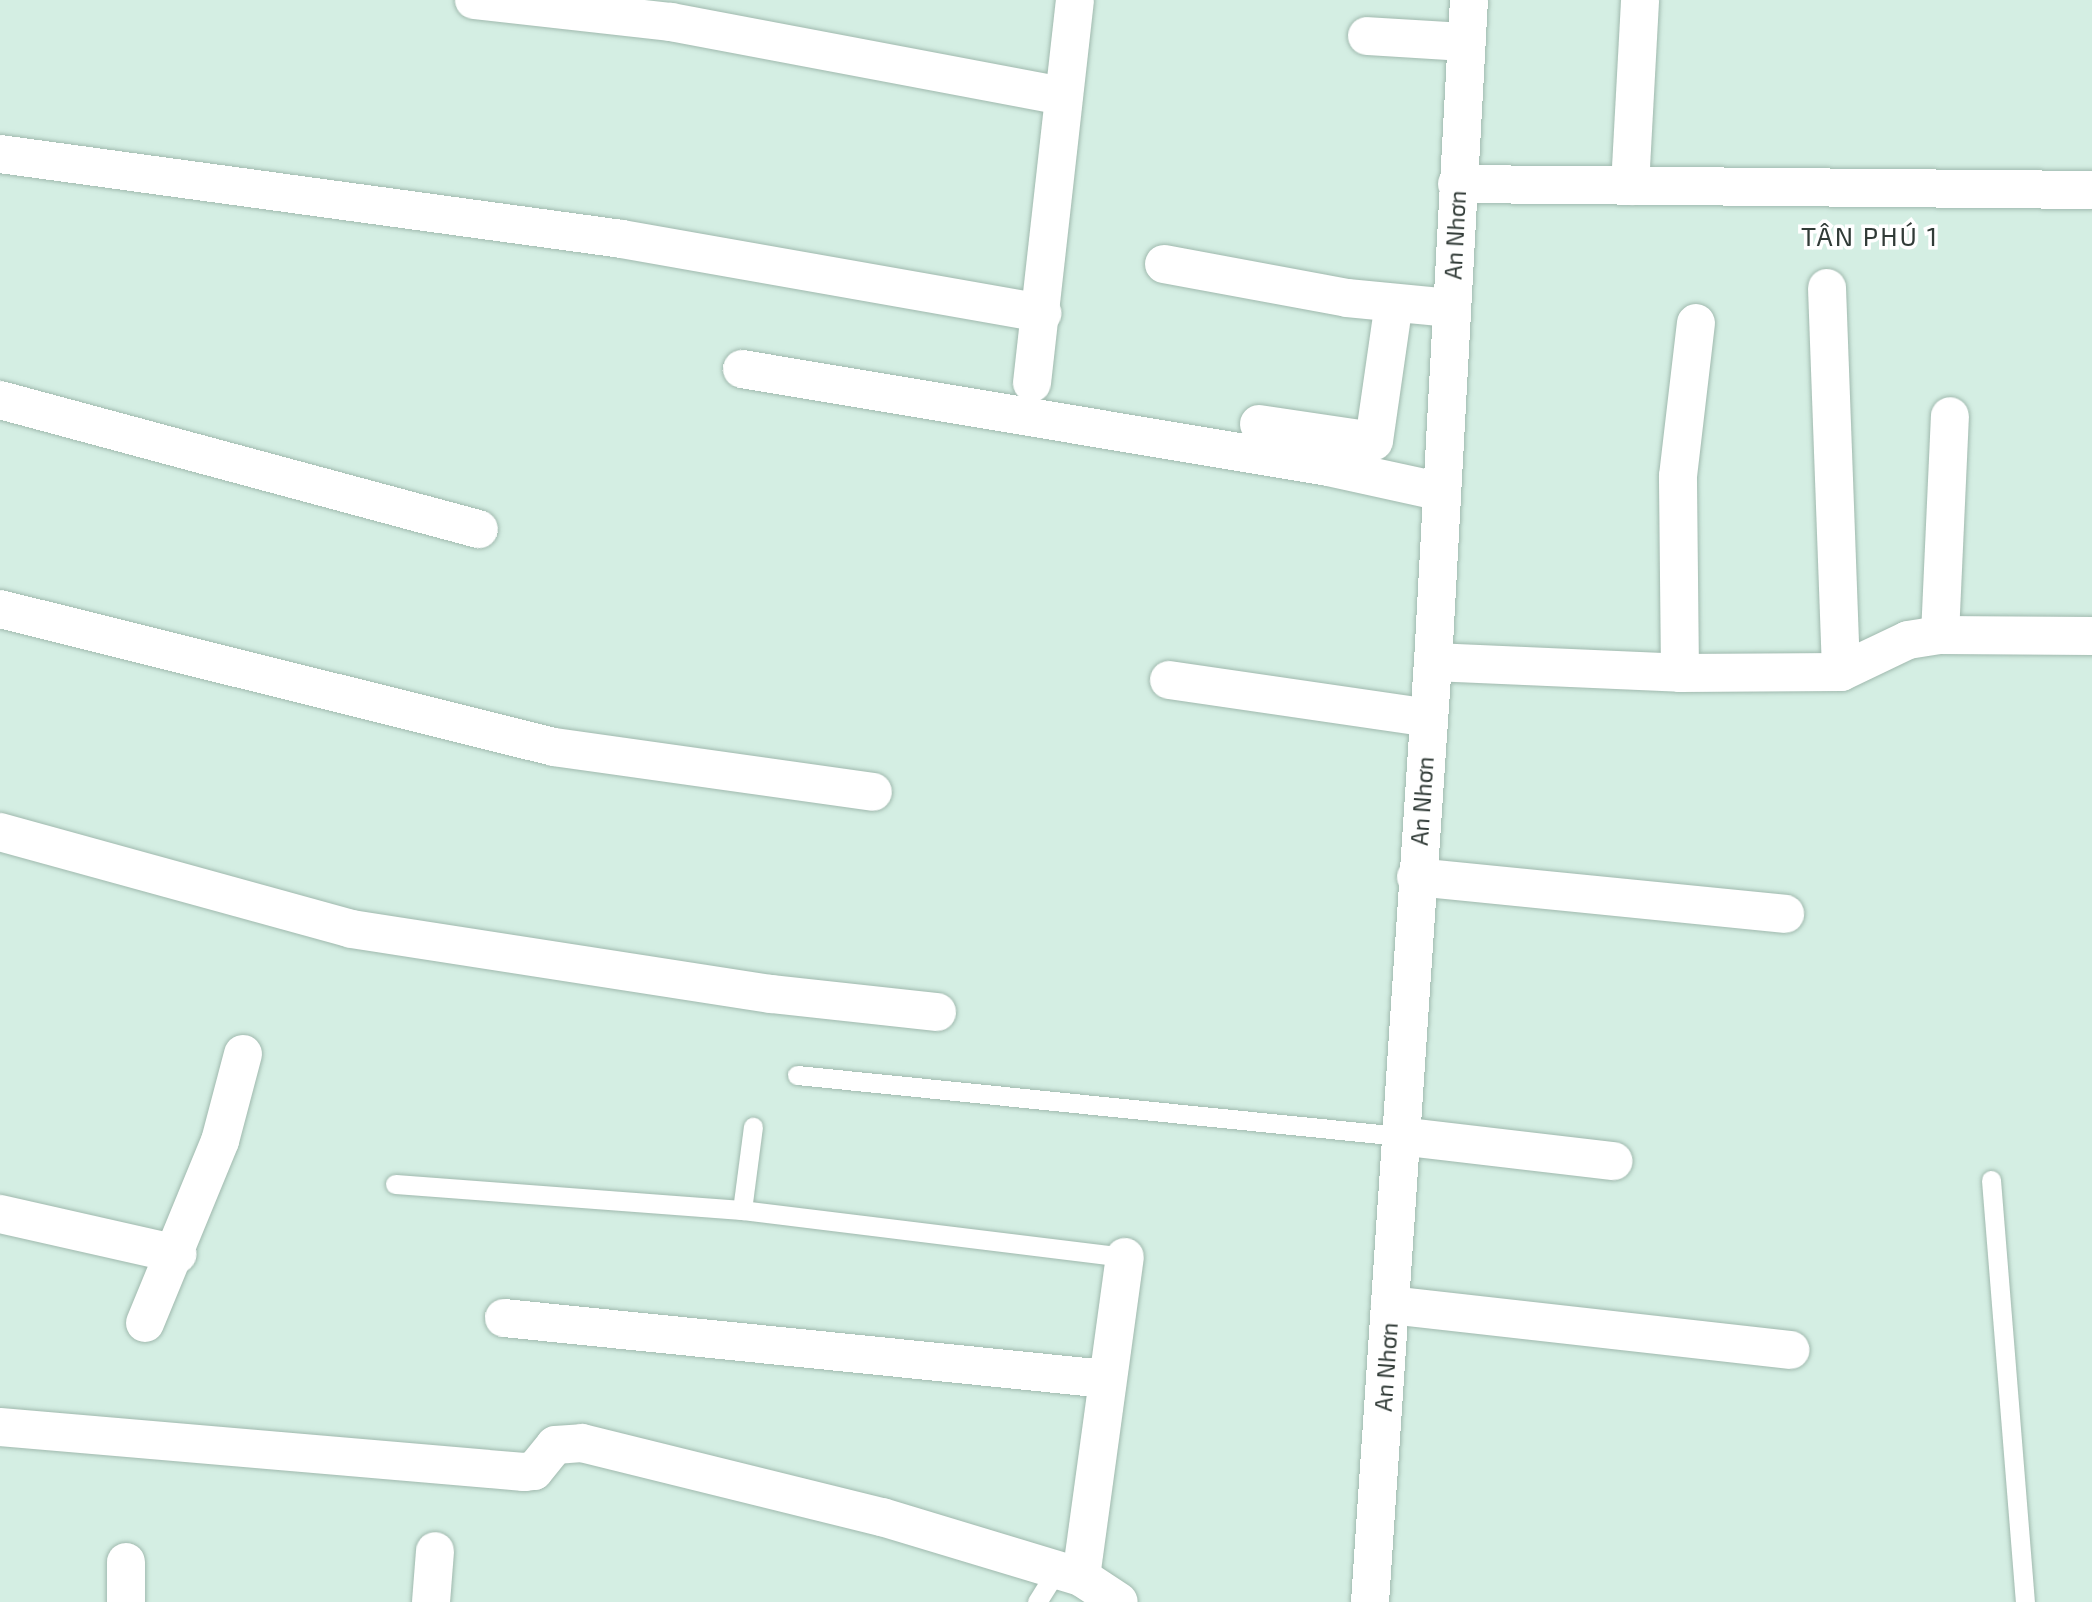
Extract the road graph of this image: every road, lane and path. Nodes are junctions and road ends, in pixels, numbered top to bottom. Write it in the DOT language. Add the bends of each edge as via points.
graph roads {
  1 [pos="474,0"];
  2 [pos="1075,0"];
  3 [pos="1469,0"];
  4 [pos="1640,0"];
  5 [pos="1367,36"];
  6 [pos="1466,42"];
  7 [pos="1063,96"];
  8 [pos="0,154"];
  9 [pos="1457,184"];
  10 [pos="1630,186"];
  11 [pos="2092,190"];
  12 [pos="1164,264"];
  13 [pos="1827,288"];
  14 [pos="1394,303"];
  15 [pos="1451,308"];
  16 [pos="1043,313"];
  17 [pos="1696,323"];
  18 [pos="742,369"];
  19 [pos="1031,383"];
  20 [pos="0,400"];
  21 [pos="1950,416"];
  22 [pos="1259,424"];
  23 [pos="1438,491"];
  24 [pos="479,529"];
  25 [pos="0,609"];
  26 [pos="1940,635"];
  27 [pos="2092,636"];
  28 [pos="1433,662"];
  29 [pos="1841,671"];
  30 [pos="1681,673"];
  31 [pos="1169,680"];
  32 [pos="1428,718"];
  33 [pos="873,792"];
  34 [pos="0,832"];
  35 [pos="1416,877"];
  36 [pos="1786,914"];
  37 [pos="937,1012"];
  38 [pos="243,1054"];
  39 [pos="797,1075"];
  40 [pos="753,1127"];
  41 [pos="1400,1136"];
  42 [pos="1614,1161"];
  43 [pos="1991,1181"];
  44 [pos="395,1184"];
  45 [pos="742,1210"];
  46 [pos="0,1214"];
  47 [pos="178,1254"];
  48 [pos="1125,1257"];
  49 [pos="1390,1305"];
  50 [pos="504,1318"];
  51 [pos="145,1323"];
  52 [pos="1790,1350"];
  53 [pos="1106,1379"];
  54 [pos="0,1426"];
  55 [pos="435,1551"];
  56 [pos="126,1562"];
  57 [pos="1069,1573"];
  58 [pos="126,1602"];
  59 [pos="431,1602"];
  60 [pos="1037,1602"];
  61 [pos="1119,1602"];
  62 [pos="1370,1602"];
  63 [pos="2025,1602"];
  1 -- 7 [label="street" via="671,22"];
  2 -- 7 [label="street"];
  3 -- 6 [label="street, An Nhơn"];
  4 -- 10 [label="street"];
  5 -- 6 [label="street"];
  6 -- 9 [label="street, An Nhơn"];
  7 -- 16 [label="street"];
  8 -- 16 [label="street" via="622,239"];
  9 -- 10 [label="street"];
  9 -- 15 [label="street, An Nhơn"];
  10 -- 11 [label="street"];
  12 -- 14 [label="street"];
  13 -- 29 [label="street"];
  14 -- 15 [label="street"];
  14 -- 22 [label="street" via="1374,441"];
  15 -- 23 [label="street, An Nhơn"];
  16 -- 19 [label="street"];
  17 -- 30 [label="street" via="1678,476"];
  18 -- 23 [label="street" via="1328,467"];
  20 -- 24 [label="street"];
  21 -- 26 [label="street"];
  23 -- 28 [label="street, An Nhơn"];
  25 -- 33 [label="street" via="554,747"];
  26 -- 27 [label="street"];
  26 -- 29 [label="street" via="1908,640"];
  28 -- 30 [label="street"];
  28 -- 32 [label="street, An Nhơn"];
  29 -- 30 [label="street"];
  31 -- 32 [label="street"];
  32 -- 35 [label="street, An Nhơn"];
  34 -- 37 [label="street" via="351,929 771,994"];
  35 -- 36 [label="street"];
  35 -- 41 [label="street, An Nhơn"];
  38 -- 47 [label="street" via="220,1141"];
  39 -- 41 [label="lane"];
  40 -- 45 [label="lane"];
  41 -- 42 [label="street"];
  41 -- 49 [label="street, An Nhơn"];
  43 -- 63 [label="lane"];
  44 -- 45 [label="lane"];
  45 -- 48 [label="lane"];
  46 -- 47 [label="street"];
  47 -- 51 [label="street"];
  48 -- 53 [label="street"];
  49 -- 52 [label="street"];
  49 -- 62 [label="street, An Nhơn"];
  50 -- 53 [label="street"];
  53 -- 57 [label="street"];
  54 -- 57 [label="street" via="524,1472 534,1471 555,1445 582,1443 882,1517"];
  55 -- 59 [label="street"];
  56 -- 58 [label="street"];
  57 -- 60 [label="lane"];
  57 -- 61 [label="street"];
}
